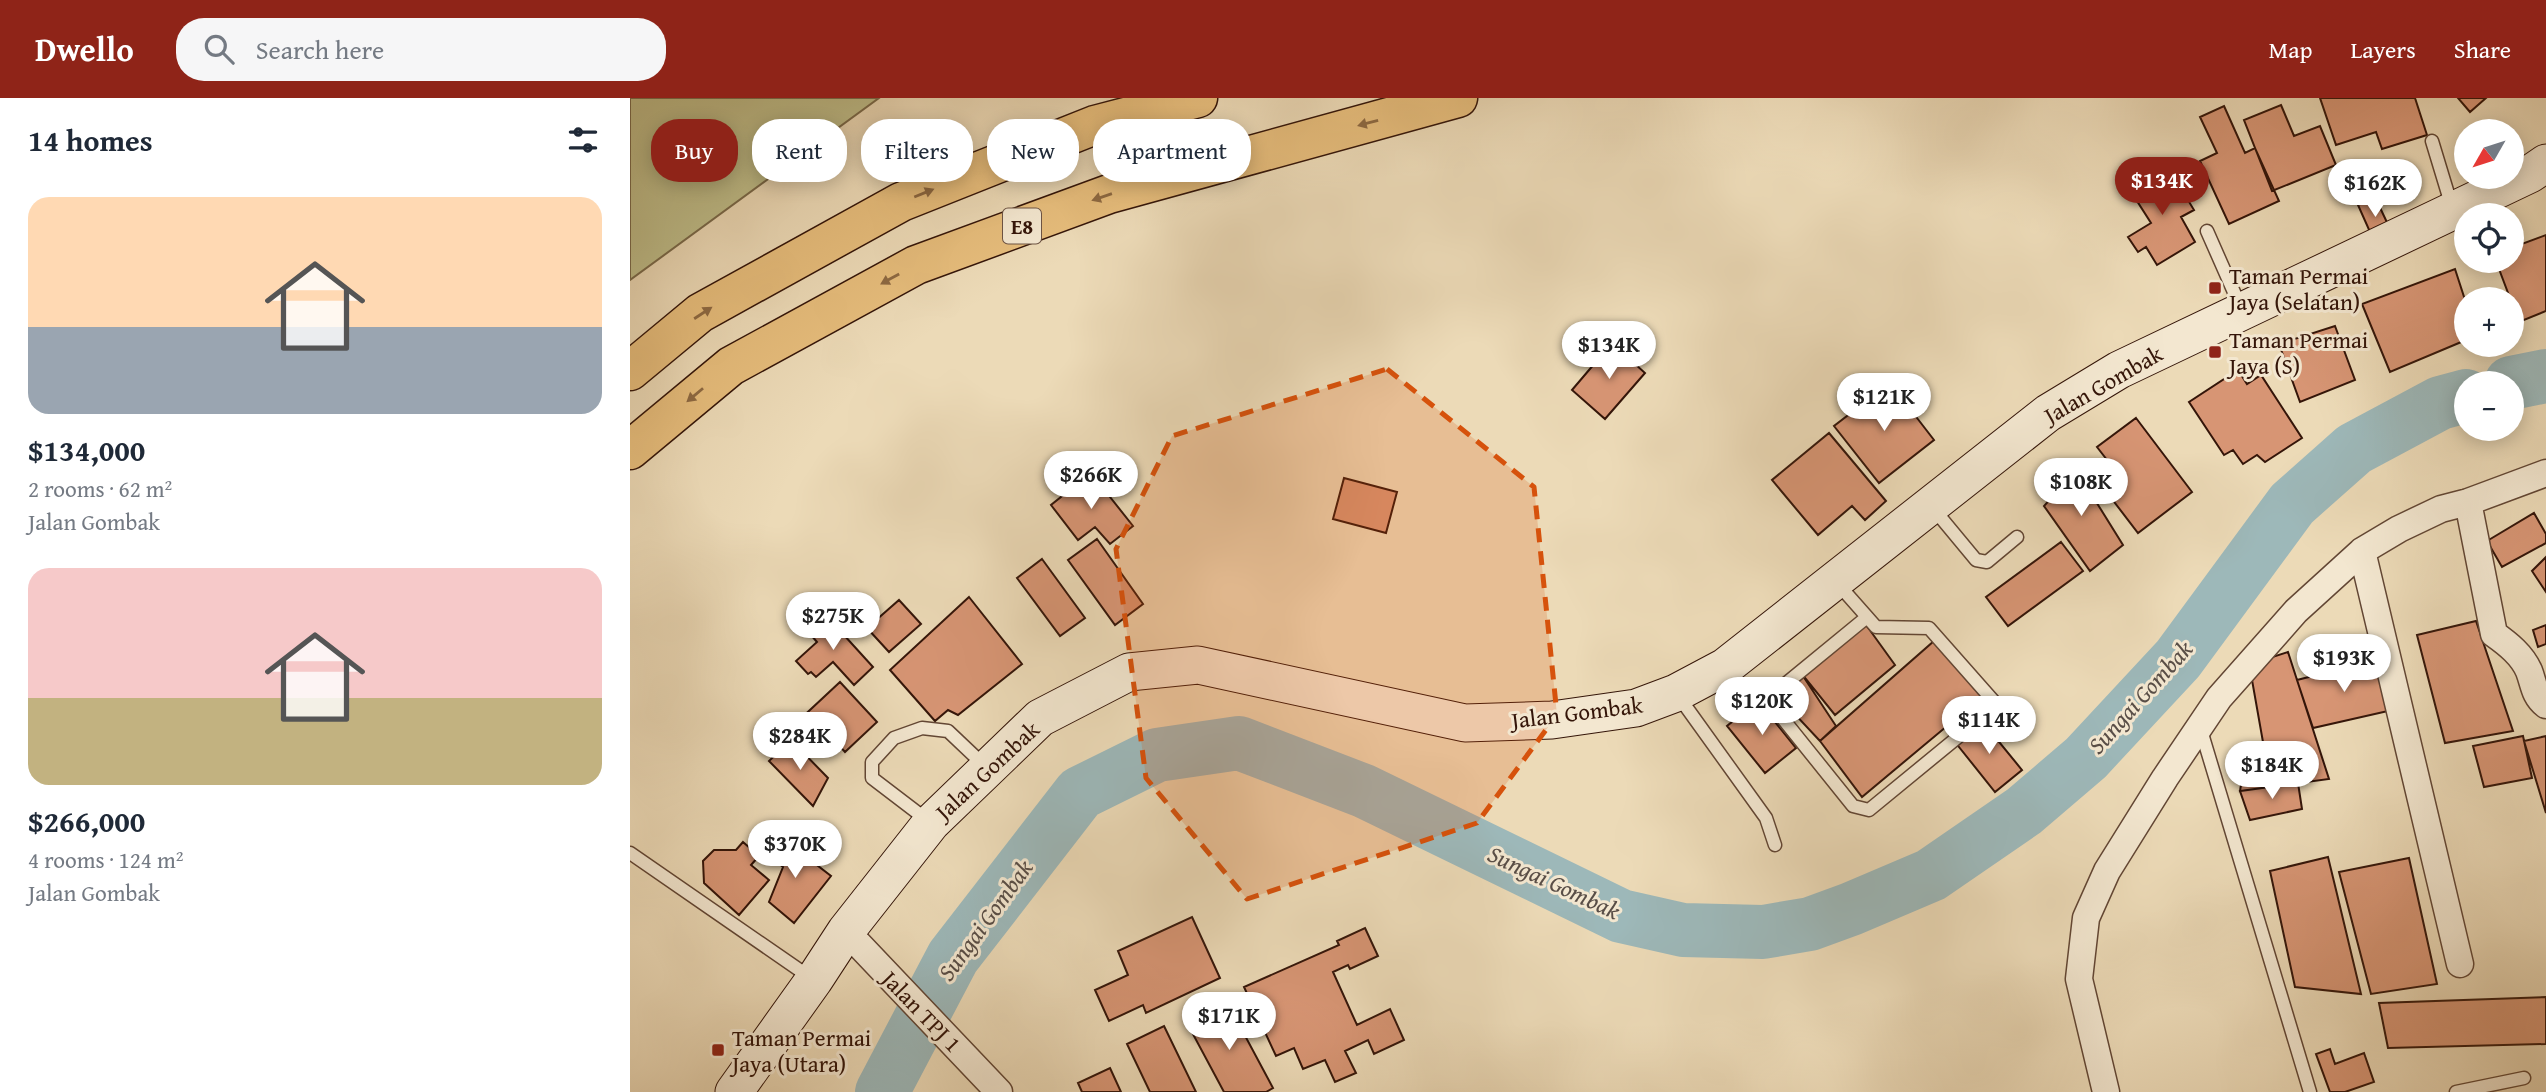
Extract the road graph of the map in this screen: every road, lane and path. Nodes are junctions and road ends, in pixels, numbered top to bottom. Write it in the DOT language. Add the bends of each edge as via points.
graph roads {
  1 [pos="1198,98"];
  2 [pos="1458,98"];
  3 [pos="2432,141"];
  4 [pos="2546,163"];
  5 [pos="2469,203"];
  6 [pos="2454,210"];
  7 [pos="2207,231"];
  8 [pos="2242,311"];
  9 [pos="630,371"];
  10 [pos="630,450"];
  11 [pos="2546,472"];
  12 [pos="2468,502"];
  13 [pos="1930,505"];
  14 [pos="2017,537"];
  15 [pos="2362,551"];
  16 [pos="1834,579"];
  17 [pos="1867,617"];
  18 [pos="1676,693"];
  19 [pos="2546,705"];
  20 [pos="2200,726"];
  21 [pos="988,768"];
  22 [pos="930,822"];
  23 [pos="1775,845"];
  24 [pos="630,853"];
  25 [pos="846,931"];
  26 [pos="2460,964"];
  27 [pos="814,980"];
  28 [pos="2524,1078"];
  29 [pos="734,1092"];
  30 [pos="999,1092"];
  31 [pos="2106,1092"];
  32 [pos="2309,1092"];
  33 [pos="2456,1092"];
  9 -- 1 [label="highway, one-way" via="700,313 901,202 1096,125"];
  2 -- 10 [label="highway, E8, one-way" via="1109,194 916,265 731,366"];
  3 -- 6 [label="lane"];
  4 -- 5 [label="main road, Jalan Gombak"];
  6 -- 8 [label="main road, Jalan Gombak"];
  7 -- 8 [label="lane"];
  8 -- 13 [label="main road, Jalan Gombak" via="2119,370 2048,413"];
  11 -- 12 [label="street"];
  12 -- 15 [label="street" via="2441,509"];
  12 -- 19 [label="street" via="2494,634 2514,649"];
  13 -- 14 [label="lane" via="1976,560 1987,562"];
  13 -- 16 [label="main road, Jalan Gombak"];
  15 -- 20 [label="street" via="2296,611 2218,698"];
  15 -- 26 [label="street"];
  16 -- 17 [label="lane"];
  16 -- 18 [label="main road, Jalan Gombak" via="1724,667"];
  17 -- 17 [label="lane" via="1767,699 1853,806 1868,810 1997,705 1929,628 1875,627"];
  18 -- 21 [label="main road, Jalan Gombak" via="1625,710 1552,720 1465,723 1198,665 1185,666 1129,673 1040,718"];
  18 -- 23 [label="lane" via="1766,818"];
  20 -- 31 [label="street" via="2107,872 2086,918 2079,979"];
  20 -- 32 [label="lane"];
  21 -- 22 [label="main road, Jalan Gombak"];
  21 -- 22 [label="lane" via="948,731 922,728 894,738 872,762 872,778"];
  22 -- 25 [label="main road, Jalan Gombak"];
  24 -- 27 [label="lane"];
  25 -- 27 [label="main road, Jalan Gombak"];
  25 -- 30 [label="street, Jalan TPJ 1"];
  27 -- 29 [label="main road, Jalan Gombak"];
  28 -- 33 [label="lane"];
}
